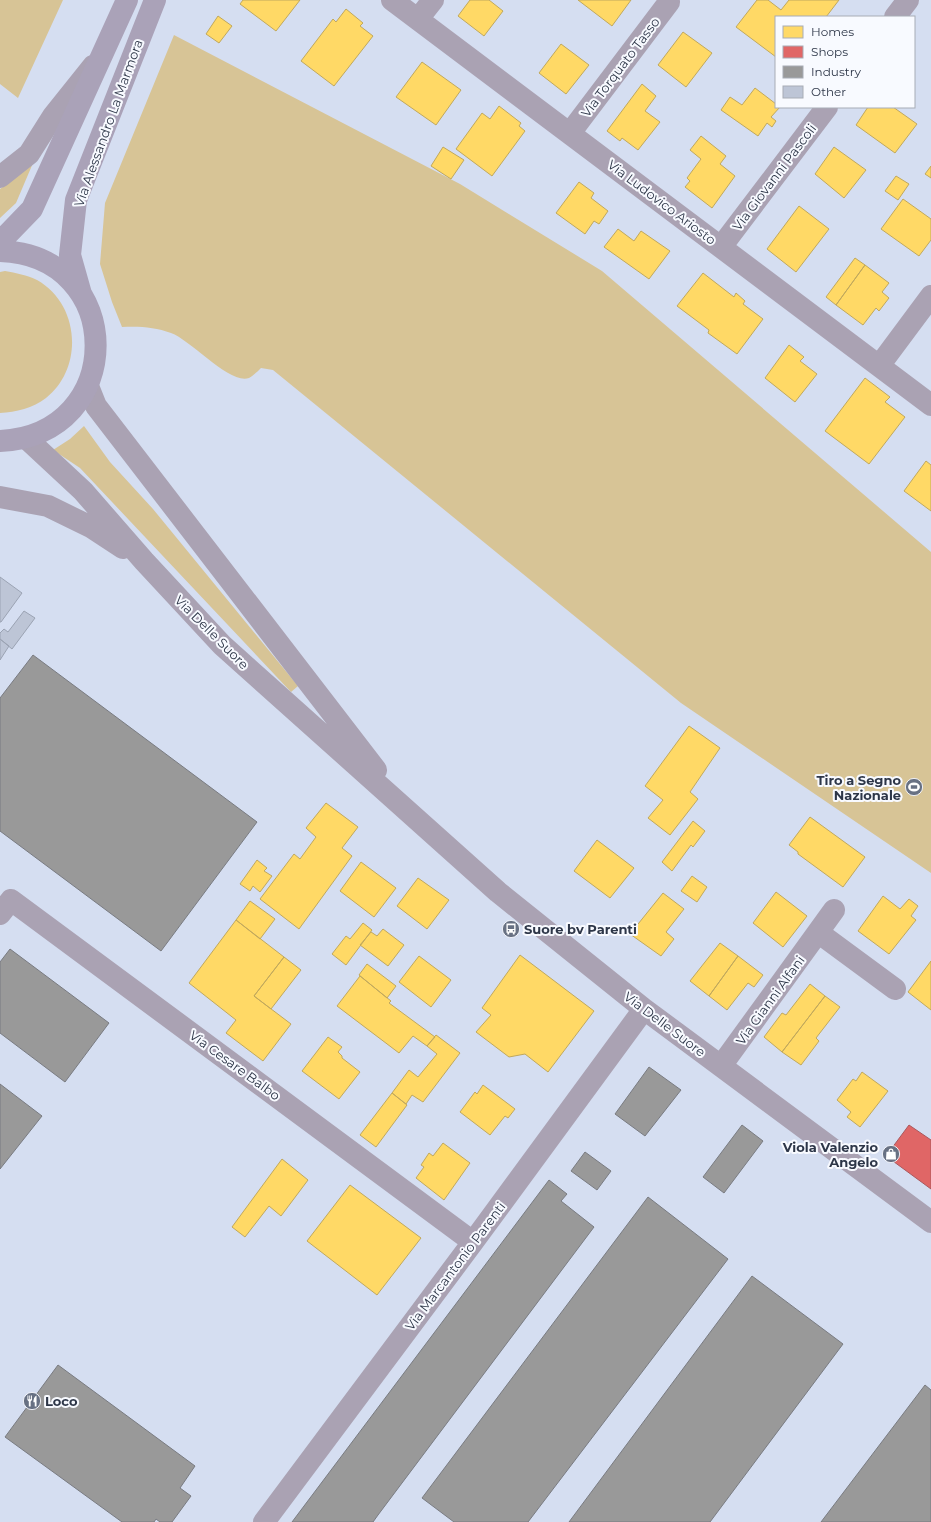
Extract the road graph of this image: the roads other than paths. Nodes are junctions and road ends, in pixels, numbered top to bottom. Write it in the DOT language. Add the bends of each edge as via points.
graph roads {
  1 [pos="127,0"];
  2 [pos="155,0"];
  3 [pos="392,0"];
  4 [pos="433,0"];
  5 [pos="908,0"];
  6 [pos="669,2"];
  7 [pos="896,16"];
  8 [pos="418,19"];
  9 [pos="100,57"];
  10 [pos="826,108"];
  11 [pos="570,133"];
  12 [pos="0,176"];
  13 [pos="0,242"];
  14 [pos="721,247"];
  15 [pos="0,251"];
  16 [pos="81,294"];
  17 [pos="931,296"];
  18 [pos="879,366"];
  19 [pos="88,386"];
  20 [pos="931,405"];
  21 [pos="26,438"];
  22 [pos="0,441"];
  23 [pos="0,497"];
  24 [pos="144,561"];
  25 [pos="409,814"];
  26 [pos="834,910"];
  27 [pos="0,914"];
  28 [pos="819,933"];
  29 [pos="895,989"];
  30 [pos="644,1009"];
  31 [pos="721,1066"];
  32 [pos="931,1222"];
  33 [pos="474,1242"];
  34 [pos="264,1522"];
  1 -- 9 [label="main road, Via Alessandro La Marmora"];
  2 -- 16 [label="main road, Via Alessandro La Marmora" via="76,200 70,255"];
  3 -- 8 [label="street, Via Ludovico Ariosto"];
  4 -- 8 [label="street"];
  5 -- 7 [label="street"];
  6 -- 11 [label="street, Via Torquato Tasso"];
  8 -- 11 [label="street, Via Ludovico Ariosto"];
  9 -- 12 [label="street" via="53,116 29,154"];
  9 -- 13 [label="main road, Via Alessandro La Marmora" via="32,209"];
  10 -- 14 [label="street, Via Giovanni Pascoli"];
  11 -- 14 [label="street, Via Ludovico Ariosto"];
  14 -- 18 [label="street, Via Ludovico Ariosto"];
  15 -- 16 [label="main road" via="18,251 42,260 64,274"];
  16 -- 19 [label="main road" via="90,311 97,349"];
  17 -- 18 [label="street"];
  18 -- 20 [label="street, Via Ludovico Ariosto"];
  19 -- 21 [label="main road" via="79,401 64,417 41,432"];
  19 -- 25 [label="street, Via Delle Suore" via="96,406"];
  21 -- 22 [label="main road"];
  21 -- 24 [label="street, Via Delle Suore" via="83,491"];
  23 -- 24 [label="street" via="48,506 91,527"];
  24 -- 25 [label="street, Via Delle Suore" via="222,645"];
  25 -- 30 [label="street, Via Delle Suore" via="498,892"];
  26 -- 28 [label="street, Via Gianni Alfani"];
  27 -- 33 [label="street, Via Cesare Balbo" via="11,900"];
  28 -- 29 [label="street"];
  28 -- 31 [label="street, Via Gianni Alfani"];
  30 -- 31 [label="street, Via Delle Suore"];
  30 -- 33 [label="street, Via Marcantonio Parenti"];
  31 -- 32 [label="street, Via Delle Suore"];
  33 -- 34 [label="street, Via Marcantonio Parenti"];
}
